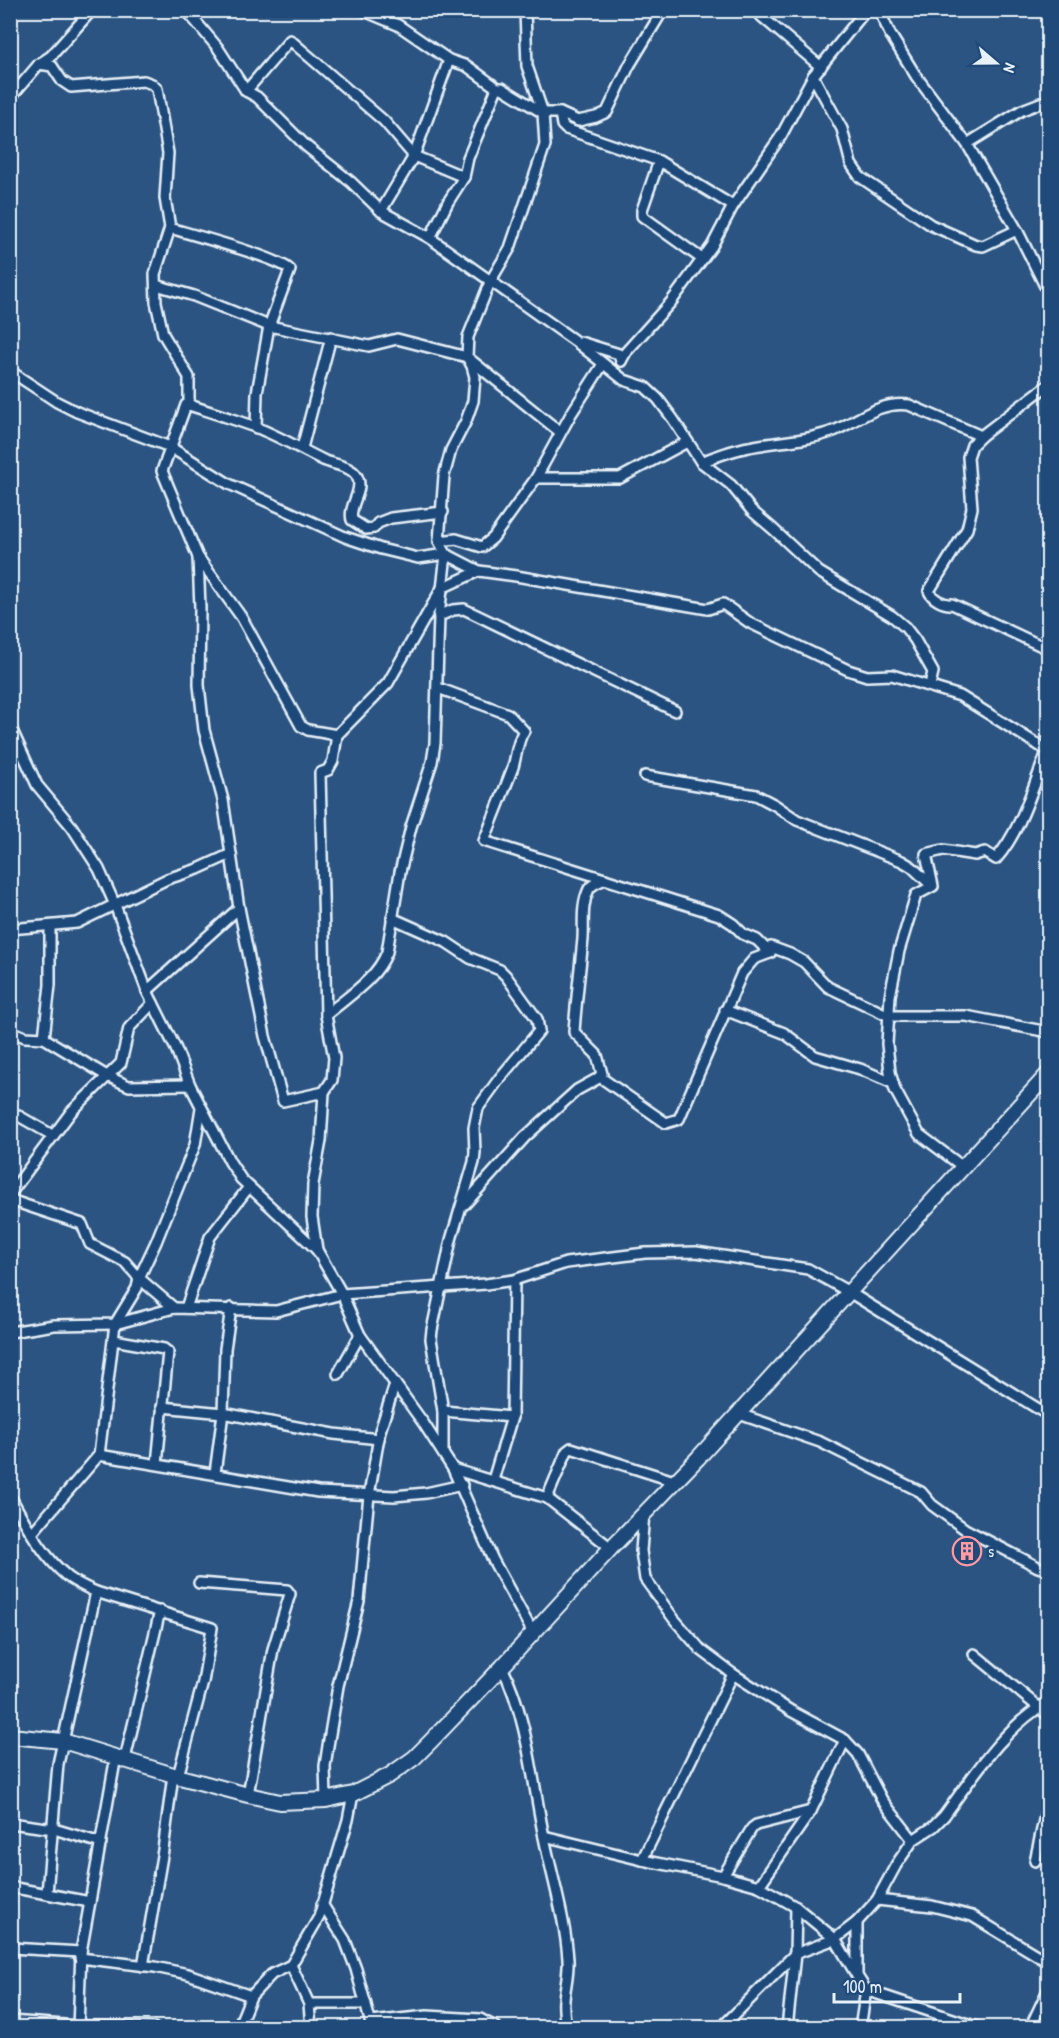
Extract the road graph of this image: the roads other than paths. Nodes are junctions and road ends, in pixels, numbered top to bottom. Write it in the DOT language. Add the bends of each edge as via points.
graph roads {
  1 [pos="92,10"];
  2 [pos="186,10"];
  3 [pos="362,10"];
  4 [pos="525,10"];
  5 [pos="663,10"];
  6 [pos="754,10"];
  7 [pos="866,10"];
  8 [pos="879,10"];
  9 [pos="449,60"];
  10 [pos="39,64"];
  11 [pos="821,67"];
  12 [pos="813,76"];
  13 [pos="497,88"];
  14 [pos="246,91"];
  15 [pos="10,98"];
  16 [pos="1048,100"];
  17 [pos="543,113"];
  18 [pos="560,113"];
  19 [pos="967,144"];
  20 [pos="414,156"];
  21 [pos="659,161"];
  22 [pos="464,177"];
  23 [pos="733,206"];
  24 [pos="381,211"];
  25 [pos="170,228"];
  26 [pos="1017,230"];
  27 [pos="430,238"];
  28 [pos="702,259"];
  29 [pos="490,282"];
  30 [pos="156,285"];
  31 [pos="1048,291"];
  32 [pos="269,326"];
  33 [pos="331,337"];
  34 [pos="575,341"];
  35 [pos="467,357"];
  36 [pos="603,364"];
  37 [pos="10,371"];
  38 [pos="1048,385"];
  39 [pos="189,405"];
  40 [pos="256,428"];
  41 [pos="560,432"];
  42 [pos="981,436"];
  43 [pos="687,442"];
  44 [pos="170,447"];
  45 [pos="302,448"];
  46 [pos="700,462"];
  47 [pos="536,478"];
  48 [pos="443,512"];
  49 [pos="439,541"];
  50 [pos="446,554"];
  51 [pos="198,557"];
  52 [pos="479,571"];
  53 [pos="442,588"];
  54 [pos="440,616"];
  55 [pos="1048,649"];
  56 [pos="930,685"];
  57 [pos="438,688"];
  58 [pos="675,711"];
  59 [pos="10,726"];
  60 [pos="337,735"];
  61 [pos="1048,750"];
  62 [pos="645,776"];
  63 [pos="231,854"];
  64 [pos="604,879"];
  65 [pos="933,886"];
  66 [pos="116,905"];
  67 [pos="239,908"];
  68 [pos="392,918"];
  69 [pos="50,927"];
  70 [pos="10,929"];
  71 [pos="770,953"];
  72 [pos="147,991"];
  73 [pos="153,1003"];
  74 [pos="724,1010"];
  75 [pos="326,1015"];
  76 [pos="889,1017"];
  77 [pos="10,1031"];
  78 [pos="1048,1032"];
  79 [pos="44,1038"];
  80 [pos="1048,1074"];
  81 [pos="106,1076"];
  82 [pos="600,1077"];
  83 [pos="893,1083"];
  84 [pos="190,1085"];
  85 [pos="324,1092"];
  86 [pos="201,1108"];
  87 [pos="10,1112"];
  88 [pos="52,1135"];
  89 [pos="963,1167"];
  90 [pos="249,1187"];
  91 [pos="10,1194"];
  92 [pos="10,1200"];
  93 [pos="462,1207"];
  94 [pos="317,1250"];
  95 [pos="139,1278"];
  96 [pos="514,1280"];
  97 [pos="441,1288"];
  98 [pos="849,1292"];
  99 [pos="342,1294"];
  100 [pos="174,1308"];
  101 [pos="186,1308"];
  102 [pos="231,1308"];
  103 [pos="116,1324"];
  104 [pos="10,1332"];
  105 [pos="360,1335"];
  106 [pos="114,1340"];
  107 [pos="338,1374"];
  108 [pos="395,1384"];
  109 [pos="162,1407"];
  110 [pos="443,1411"];
  111 [pos="223,1413"];
  112 [pos="739,1413"];
  113 [pos="1048,1415"];
  114 [pos="512,1418"];
  115 [pos="378,1439"];
  116 [pos="443,1453"];
  117 [pos="99,1455"];
  118 [pos="157,1464"];
  119 [pos="453,1469"];
  120 [pos="215,1473"];
  121 [pos="493,1480"];
  122 [pos="674,1481"];
  123 [pos="462,1485"];
  124 [pos="369,1495"];
  125 [pos="10,1496"];
  126 [pos="547,1498"];
  127 [pos="644,1513"];
  128 [pos="32,1533"];
  129 [pos="611,1548"];
  130 [pos="1048,1570"];
  131 [pos="199,1583"];
  132 [pos="96,1593"];
  133 [pos="160,1611"];
  134 [pos="533,1633"];
  135 [pos="975,1654"];
  136 [pos="502,1667"];
  137 [pos="733,1674"];
  138 [pos="1048,1702"];
  139 [pos="1038,1708"];
  140 [pos="1048,1715"];
  141 [pos="10,1736"];
  142 [pos="845,1740"];
  143 [pos="63,1741"];
  144 [pos="121,1757"];
  145 [pos="176,1776"];
  146 [pos="353,1794"];
  147 [pos="248,1795"];
  148 [pos="326,1800"];
  149 [pos="1048,1802"];
  150 [pos="811,1811"];
  151 [pos="10,1823"];
  152 [pos="54,1829"];
  153 [pos="544,1836"];
  154 [pos="913,1840"];
  155 [pos="101,1843"];
  156 [pos="642,1860"];
  157 [pos="1035,1861"];
  158 [pos="723,1876"];
  159 [pos="759,1886"];
  160 [pos="10,1887"];
  161 [pos="47,1893"];
  162 [pos="877,1900"];
  163 [pos="90,1902"];
  164 [pos="322,1904"];
  165 [pos="796,1907"];
  166 [pos="857,1922"];
  167 [pos="835,1939"];
  168 [pos="10,1948"];
  169 [pos="795,1954"];
  170 [pos="80,1955"];
  171 [pos="1048,1962"];
  172 [pos="291,1965"];
  173 [pos="143,1966"];
  174 [pos="857,1976"];
  175 [pos="866,1990"];
  176 [pos="1048,1990"];
  177 [pos="251,1996"];
  178 [pos="309,2004"];
  179 [pos="366,2004"];
  180 [pos="10,2020"];
  181 [pos="372,2025"];
  182 [pos="78,2027"];
  183 [pos="154,2028"];
  184 [pos="238,2028"];
  185 [pos="311,2028"];
  186 [pos="497,2028"];
  187 [pos="566,2028"];
  188 [pos="721,2028"];
  189 [pos="787,2028"];
  190 [pos="860,2028"];
  191 [pos="980,2028"];
  192 [pos="1030,2028"];
  1 -- 10 [label="street"];
  2 -- 14 [label="street" via="218,48"];
  3 -- 9 [label="street" via="398,25"];
  4 -- 17 [label="street" via="528,66"];
  5 -- 18 [label="street" via="607,112 578,121"];
  6 -- 11 [label="street"];
  7 -- 11 [label="street"];
  8 -- 19 [label="street" via="916,76"];
  9 -- 13 [label="street" via="467,66"];
  9 -- 20 [label="street"];
  10 -- 15 [label="street"];
  10 -- 25 [label="street" via="52,66 71,87 144,81 157,89 168,153 165,198"];
  11 -- 12 [label="street"];
  12 -- 23 [label="street" via="781,136"];
  12 -- 26 [label="street" via="842,129 851,164 860,177 931,225 976,245 983,246"];
  13 -- 17 [label="street"];
  13 -- 22 [label="street"];
  14 -- 20 [label="street" via="290,40 384,121"];
  14 -- 24 [label="street"];
  16 -- 19 [label="street" via="1022,110"];
  17 -- 18 [label="street"];
  17 -- 29 [label="street" via="545,145 537,171 510,248"];
  18 -- 21 [label="street" via="566,129"];
  19 -- 26 [label="street"];
  20 -- 22 [label="street"];
  20 -- 24 [label="street"];
  21 -- 23 [label="street"];
  21 -- 28 [label="street" via="642,216"];
  22 -- 27 [label="street"];
  23 -- 28 [label="street"];
  24 -- 27 [label="street"];
  25 -- 30 [label="street" via="155,274"];
  25 -- 32 [label="street" via="289,267"];
  26 -- 31 [label="street"];
  27 -- 29 [label="street"];
  28 -- 34 [label="street" via="621,361 619,354"];
  29 -- 34 [label="street"];
  29 -- 35 [label="street" via="468,336"];
  30 -- 32 [label="street"];
  30 -- 39 [label="street" via="163,334 189,377"];
  32 -- 33 [label="street"];
  32 -- 40 [label="street" via="257,393"];
  33 -- 35 [label="street" via="369,346 397,339"];
  33 -- 45 [label="street"];
  34 -- 36 [label="street"];
  35 -- 41 [label="street"];
  35 -- 48 [label="street" via="475,377 473,401 448,459"];
  36 -- 41 [label="street"];
  36 -- 43 [label="street" via="624,380 645,387 658,399"];
  37 -- 44 [label="street" via="77,412"];
  38 -- 42 [label="street"];
  39 -- 40 [label="street"];
  39 -- 44 [label="street"];
  40 -- 45 [label="street"];
  41 -- 47 [label="street"];
  42 -- 46 [label="street" via="900,404 872,410 821,436 748,447"];
  42 -- 55 [label="street" via="968,457 972,508 967,529 930,594"];
  43 -- 46 [label="street"];
  43 -- 47 [label="street" via="620,478"];
  44 -- 50 [label="street" via="229,484 345,537 418,558"];
  44 -- 51 [label="street" via="162,471"];
  45 -- 48 [label="street" via="352,471 358,478 350,514 352,520 366,529 391,518"];
  46 -- 56 [label="street" via="819,572 905,627 933,672"];
  47 -- 49 [label="street" via="486,546 456,539"];
  48 -- 49 [label="street"];
  49 -- 50 [label="street"];
  50 -- 52 [label="street"];
  50 -- 53 [label="street"];
  51 -- 60 [label="street" via="242,618 301,726"];
  51 -- 63 [label="street" via="200,696"];
  52 -- 53 [label="street"];
  52 -- 56 [label="street" via="708,609 723,604 750,623 848,670"];
  53 -- 54 [label="street"];
  53 -- 60 [label="street" via="388,683"];
  54 -- 57 [label="street"];
  54 -- 58 [label="street" via="464,609"];
  56 -- 61 [label="street" via="960,696"];
  57 -- 64 [label="street" via="508,714 524,731 484,841"];
  57 -- 68 [label="street" via="432,762 411,827"];
  59 -- 66 [label="street" via="37,785 72,827"];
  60 -- 75 [label="street" via="333,761 328,770 320,773"];
  61 -- 65 [label="street" via="996,859 985,852 975,855 943,850 926,854"];
  62 -- 65 [label="street" via="756,795 797,820 902,861"];
  63 -- 66 [label="street" via="167,879"];
  63 -- 67 [label="street"];
  64 -- 71 [label="street" via="719,915"];
  64 -- 82 [label="street" via="592,885 585,900 574,1032 597,1055"];
  65 -- 76 [label="street" via="916,895 893,978"];
  66 -- 69 [label="street" via="76,923"];
  66 -- 72 [label="street"];
  67 -- 72 [label="street"];
  67 -- 85 [label="street" via="265,1036 283,1101"];
  68 -- 75 [label="street" via="383,963"];
  68 -- 93 [label="street" via="500,970 537,1019 539,1031 478,1108 474,1162"];
  69 -- 70 [label="street"];
  69 -- 79 [label="street" via="50,985"];
  71 -- 74 [label="street" via="754,959 745,968"];
  71 -- 76 [label="street" via="771,947 790,954 804,962 828,987"];
  72 -- 73 [label="street"];
  73 -- 81 [label="street" via="129,1028 121,1063"];
  73 -- 84 [label="street"];
  74 -- 82 [label="street" via="675,1122 662,1121"];
  74 -- 83 [label="street" via="784,1033 815,1056"];
  75 -- 85 [label="street" via="334,1058 332,1080"];
  76 -- 78 [label="street" via="966,1016"];
  76 -- 83 [label="street" via="887,1044"];
  77 -- 79 [label="street"];
  79 -- 81 [label="street"];
  80 -- 89 [label="street"];
  81 -- 84 [label="street" via="129,1086"];
  81 -- 88 [label="street"];
  82 -- 93 [label="street" via="582,1086 525,1137"];
  83 -- 89 [label="street" via="919,1134"];
  84 -- 86 [label="street"];
  85 -- 94 [label="street" via="313,1184"];
  86 -- 90 [label="street" via="230,1162"];
  86 -- 95 [label="street" via="195,1145"];
  87 -- 88 [label="street"];
  88 -- 91 [label="street"];
  89 -- 98 [label="street"];
  90 -- 94 [label="street"];
  90 -- 101 [label="street" via="210,1237"];
  92 -- 95 [label="street" via="82,1224 90,1244 125,1262"];
  93 -- 97 [label="street"];
  94 -- 99 [label="street"];
  95 -- 100 [label="street"];
  95 -- 103 [label="street"];
  96 -- 97 [label="street"];
  96 -- 98 [label="street" via="566,1263 645,1253 696,1252 808,1269"];
  96 -- 114 [label="street"];
  97 -- 99 [label="street"];
  97 -- 110 [label="street" via="432,1339"];
  98 -- 112 [label="street"];
  98 -- 113 [label="street"];
  99 -- 102 [label="street" via="276,1311"];
  99 -- 105 [label="street"];
  100 -- 101 [label="street"];
  100 -- 103 [label="street"];
  101 -- 102 [label="street"];
  102 -- 111 [label="street"];
  103 -- 104 [label="street" via="54,1325"];
  103 -- 106 [label="street"];
  105 -- 107 [label="street"];
  105 -- 108 [label="street"];
  106 -- 109 [label="street" via="168,1352"];
  106 -- 117 [label="street"];
  108 -- 115 [label="street"];
  108 -- 116 [label="street"];
  109 -- 111 [label="street"];
  109 -- 118 [label="street"];
  110 -- 114 [label="street"];
  110 -- 116 [label="street"];
  111 -- 115 [label="street"];
  111 -- 120 [label="street"];
  112 -- 122 [label="street"];
  112 -- 130 [label="street" via="820,1442 911,1487 970,1533"];
  114 -- 121 [label="street"];
  115 -- 124 [label="street"];
  116 -- 119 [label="street"];
  117 -- 118 [label="street"];
  117 -- 128 [label="street"];
  118 -- 120 [label="street"];
  119 -- 121 [label="street"];
  119 -- 123 [label="street"];
  120 -- 124 [label="street" via="318,1492"];
  121 -- 126 [label="street"];
  122 -- 126 [label="street" via="571,1448"];
  122 -- 127 [label="street"];
  123 -- 124 [label="street" via="412,1495"];
  123 -- 134 [label="street" via="493,1560"];
  124 -- 148 [label="street" via="359,1601 338,1686 325,1766"];
  125 -- 128 [label="street"];
  126 -- 129 [label="street"];
  127 -- 129 [label="street"];
  127 -- 137 [label="street" via="641,1551 645,1579 701,1650"];
  128 -- 132 [label="street" via="67,1576"];
  129 -- 134 [label="street"];
  131 -- 147 [label="street" via="287,1590 290,1594 273,1649"];
  132 -- 133 [label="street"];
  132 -- 143 [label="street"];
  133 -- 144 [label="street"];
  133 -- 145 [label="street" via="212,1630 203,1682"];
  134 -- 136 [label="street"];
  135 -- 139 [label="street"];
  136 -- 146 [label="street" via="414,1758"];
  136 -- 153 [label="street" via="519,1712"];
  137 -- 142 [label="street"];
  137 -- 156 [label="street"];
  138 -- 139 [label="street"];
  139 -- 140 [label="street"];
  139 -- 154 [label="street" via="1003,1738 933,1827"];
  141 -- 143 [label="street"];
  142 -- 150 [label="street"];
  142 -- 154 [label="street" via="858,1754 882,1800"];
  143 -- 144 [label="street"];
  143 -- 152 [label="street"];
  144 -- 145 [label="street"];
  144 -- 155 [label="street"];
  145 -- 147 [label="street"];
  145 -- 173 [label="street"];
  146 -- 148 [label="street"];
  146 -- 164 [label="street"];
  147 -- 148 [label="street" via="280,1802"];
  149 -- 157 [label="street"];
  150 -- 158 [label="street" via="756,1825"];
  150 -- 159 [label="street"];
  151 -- 152 [label="street"];
  152 -- 155 [label="street"];
  152 -- 161 [label="street"];
  153 -- 156 [label="street"];
  153 -- 187 [label="street" via="568,1958"];
  154 -- 162 [label="street"];
  155 -- 163 [label="street"];
  156 -- 158 [label="street"];
  158 -- 159 [label="street"];
  159 -- 165 [label="street"];
  160 -- 161 [label="street"];
  161 -- 163 [label="street"];
  162 -- 166 [label="street"];
  162 -- 171 [label="street" via="932,1906 972,1916"];
  163 -- 170 [label="street"];
  164 -- 172 [label="street" via="313,1931"];
  164 -- 179 [label="street" via="345,1940"];
  165 -- 167 [label="street"];
  165 -- 169 [label="street"];
  166 -- 167 [label="street"];
  166 -- 174 [label="street"];
  167 -- 169 [label="street"];
  167 -- 174 [label="street"];
  168 -- 170 [label="street"];
  169 -- 188 [label="street"];
  169 -- 189 [label="street"];
  170 -- 173 [label="street"];
  170 -- 182 [label="street"];
  172 -- 177 [label="street" via="272,1974"];
  172 -- 178 [label="street"];
  173 -- 177 [label="street" via="188,1974"];
  174 -- 175 [label="street"];
  175 -- 190 [label="street"];
  175 -- 191 [label="street"];
  176 -- 192 [label="street"];
  177 -- 184 [label="street"];
  178 -- 179 [label="street"];
  178 -- 185 [label="street"];
  179 -- 181 [label="street"];
  180 -- 182 [label="street"];
  181 -- 186 [label="street" via="427,2016 480,2019"];
  182 -- 183 [label="street"];
}
